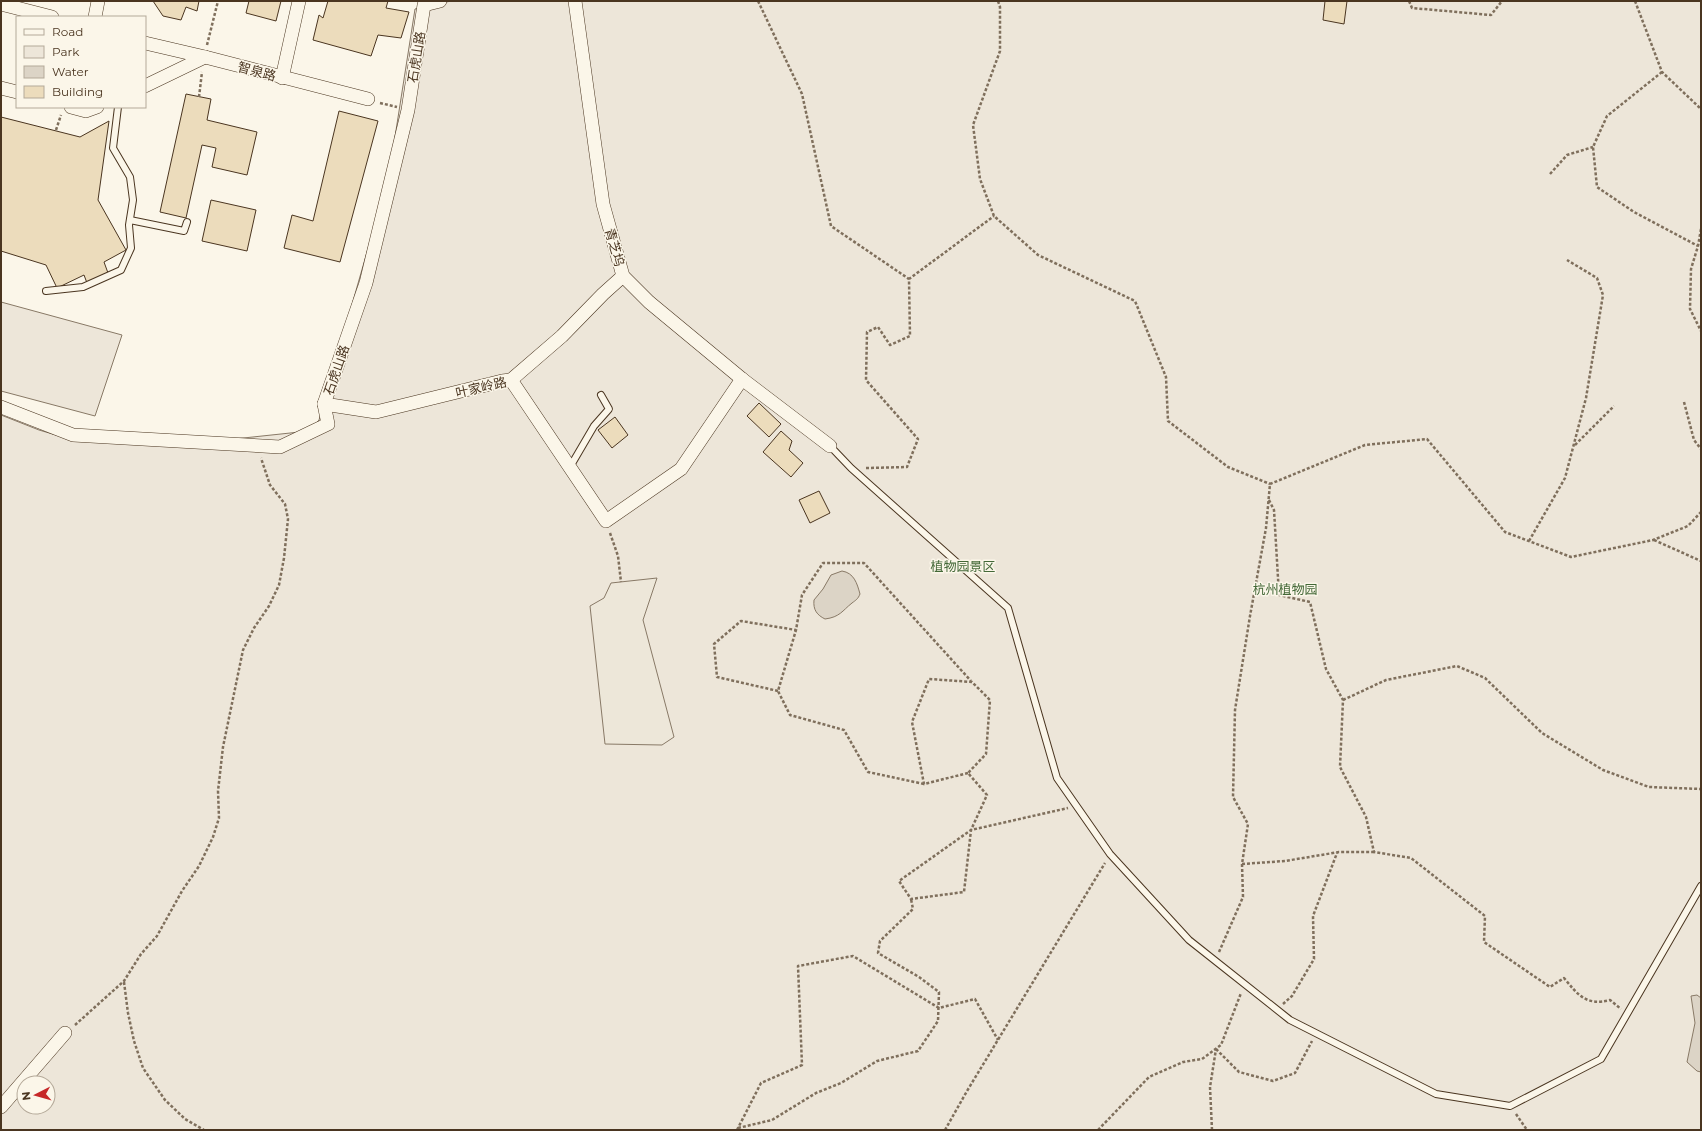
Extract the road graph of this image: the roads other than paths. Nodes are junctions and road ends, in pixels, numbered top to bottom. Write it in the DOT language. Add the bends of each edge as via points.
graph roads {
  1 [pos="98,1"];
  2 [pos="299,1"];
  3 [pos="440,1"];
  4 [pos="575,1"];
  5 [pos="1,4"];
  6 [pos="37,15"];
  7 [pos="95,16"];
  8 [pos="146,43"];
  9 [pos="205,57"];
  10 [pos="282,78"];
  11 [pos="146,86"];
  12 [pos="1,88"];
  13 [pos="16,92"];
  14 [pos="368,99"];
  15 [pos="94,108"];
  16 [pos="118,108"];
  17 [pos="66,110"];
  18 [pos="130,220"];
  19 [pos="187,222"];
  20 [pos="623,276"];
  21 [pos="46,291"];
  22 [pos="742,379"];
  23 [pos="511,380"];
  24 [pos="601,395"];
  25 [pos="324,404"];
  26 [pos="1,407"];
  27 [pos="830,446"];
  28 [pos="570,467"];
  29 [pos="1701,886"];
  30 [pos="65,1033"];
  31 [pos="1,1107"];
  1 -- 7 [label="street"];
  2 -- 10 [label="street"];
  3 -- 25 [label="street, 石虎山路" via="424,5 408,110 366,283"];
  4 -- 20 [label="street, 青芝坞" via="603,204"];
  5 -- 6 [label="street"];
  8 -- 9 [label="street, 智泉路"];
  9 -- 10 [label="street, 智泉路"];
  9 -- 11 [label="street"];
  10 -- 14 [label="street, 智泉路"];
  12 -- 13 [label="street"];
  15 -- 17 [label="street" via="86,111"];
  16 -- 18 [label="lane" via="113,148 130,176 133,200"];
  18 -- 19 [label="lane" via="184,231"];
  18 -- 21 [label="lane" via="130,248 121,270 83,287"];
  20 -- 22 [label="street, 青芝坞" via="649,302"];
  20 -- 23 [label="street, 叶家岭路" via="562,336"];
  22 -- 27 [label="street, 青芝坞"];
  22 -- 28 [label="street" via="681,469 606,521"];
  23 -- 25 [label="street, 叶家岭路" via="376,412"];
  23 -- 28 [label="street"];
  24 -- 28 [label="lane" via="609,409 594,426"];
  25 -- 26 [label="street, 石虎山路" via="328,424 280,447 73,435"];
  27 -- 29 [label="lane" via="851,468 1008,608 1058,778 1110,854 1189,940 1290,1020 1436,1094 1510,1106 1601,1059"];
  30 -- 31 [label="street"];
}
